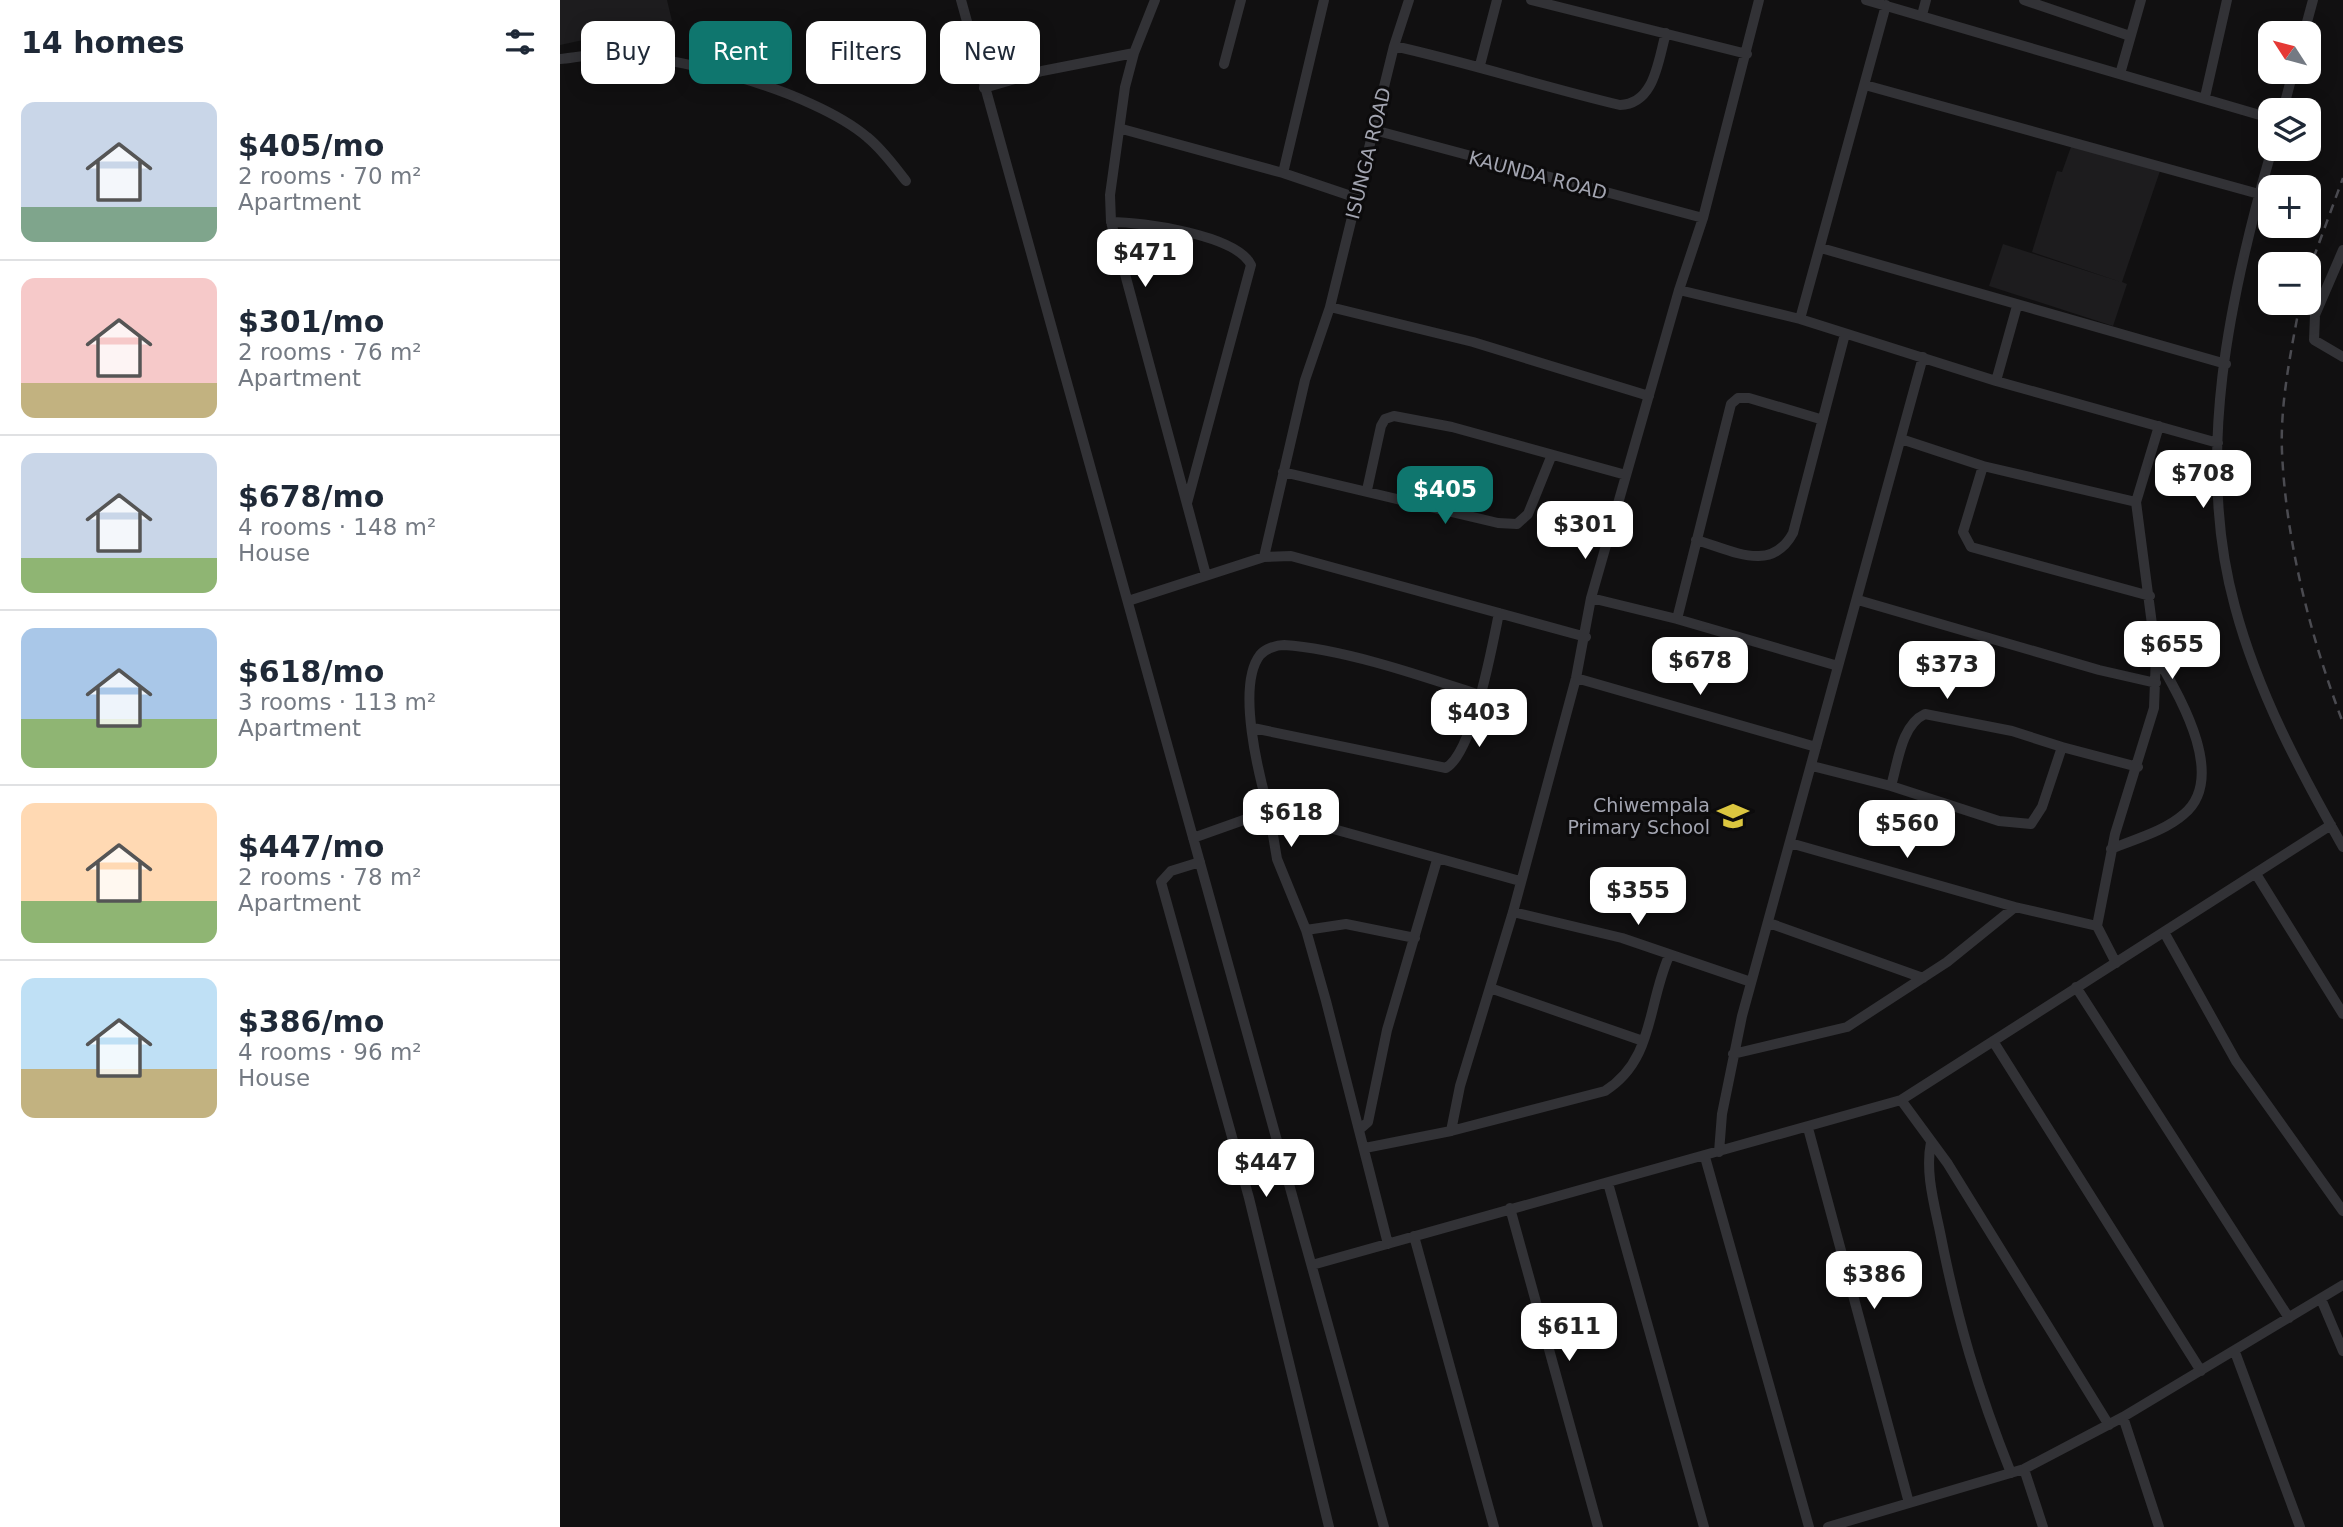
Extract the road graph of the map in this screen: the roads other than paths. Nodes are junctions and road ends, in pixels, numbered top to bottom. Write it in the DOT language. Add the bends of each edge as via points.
graph roads {
  1 [pos="961,0"];
  2 [pos="1155,0"];
  3 [pos="1241,0"];
  4 [pos="1324,0"];
  5 [pos="1409,0"];
  6 [pos="1497,0"];
  7 [pos="1531,0"];
  8 [pos="1759,0"];
  9 [pos="1866,0"];
  10 [pos="1926,0"];
  11 [pos="2024,0"];
  12 [pos="2141,0"];
  13 [pos="2227,0"];
  14 [pos="2313,0"];
  15 [pos="1886,5"];
  16 [pos="1923,15"];
  17 [pos="2307,21"];
  18 [pos="1665,33"];
  19 [pos="2130,36"];
  20 [pos="1394,46"];
  21 [pos="1134,52"];
  22 [pos="1747,54"];
  23 [pos="560,60"];
  24 [pos="1224,64"];
  25 [pos="1480,65"];
  26 [pos="2120,74"];
  27 [pos="1865,85"];
  28 [pos="984,88"];
  29 [pos="2205,97"];
  30 [pos="2258,114"];
  31 [pos="1122,129"];
  32 [pos="1374,130"];
  33 [pos="1283,173"];
  34 [pos="906,181"];
  35 [pos="2258,194"];
  36 [pos="1357,198"];
  37 [pos="2258,198"];
  38 [pos="1703,218"];
  39 [pos="1111,222"];
  40 [pos="1821,248"];
  41 [pos="2343,250"];
  42 [pos="1679,290"];
  43 [pos="2017,306"];
  44 [pos="1330,307"];
  45 [pos="1800,319"];
  46 [pos="1845,334"];
  47 [pos="1923,357"];
  48 [pos="2343,357"];
  49 [pos="2226,364"];
  50 [pos="1996,381"];
  51 [pos="1649,396"];
  52 [pos="1821,419"];
  53 [pos="2159,426"];
  54 [pos="1901,439"];
  55 [pos="2218,443"];
  56 [pos="1552,457"];
  57 [pos="1983,466"];
  58 [pos="1283,472"];
  59 [pos="1626,475"];
  60 [pos="1367,490"];
  61 [pos="2136,502"];
  62 [pos="1187,503"];
  63 [pos="1696,540"];
  64 [pos="1264,557"];
  65 [pos="1206,575"];
  66 [pos="2150,596"];
  67 [pos="1591,598"];
  68 [pos="1858,600"];
  69 [pos="1128,601"];
  70 [pos="1499,613"];
  71 [pos="1677,619"];
  72 [pos="1586,637"];
  73 [pos="2156,654"];
  74 [pos="1838,666"];
  75 [pos="1576,678"];
  76 [pos="2156,683"];
  77 [pos="1480,695"];
  78 [pos="1253,728"];
  79 [pos="1816,747"];
  80 [pos="2062,747"];
  81 [pos="1812,766"];
  82 [pos="2137,767"];
  83 [pos="1891,786"];
  84 [pos="1269,811"];
  85 [pos="2331,825"];
  86 [pos="1194,838"];
  87 [pos="1790,843"];
  88 [pos="2343,848"];
  89 [pos="2111,849"];
  90 [pos="1437,860"];
  91 [pos="1200,862"];
  92 [pos="2256,874"];
  93 [pos="1520,881"];
  94 [pos="2015,907"];
  95 [pos="1513,912"];
  96 [pos="1769,923"];
  97 [pos="2097,926"];
  98 [pos="1306,930"];
  99 [pos="2164,932"];
  100 [pos="1415,938"];
  101 [pos="1669,956"];
  102 [pos="2116,963"];
  103 [pos="1923,978"];
  104 [pos="1751,982"];
  105 [pos="2076,987"];
  106 [pos="1490,988"];
  107 [pos="2343,1014"];
  108 [pos="1643,1041"];
  109 [pos="1993,1041"];
  110 [pos="1733,1054"];
  111 [pos="1901,1100"];
  112 [pos="1808,1128"];
  113 [pos="1360,1129"];
  114 [pos="1451,1130"];
  115 [pos="1931,1142"];
  116 [pos="1365,1148"];
  117 [pos="1719,1152"];
  118 [pos="1705,1157"];
  119 [pos="1608,1183"];
  120 [pos="1510,1208"];
  121 [pos="2343,1211"];
  122 [pos="1413,1236"];
  123 [pos="1388,1244"];
  124 [pos="1312,1265"];
  125 [pos="2343,1285"];
  126 [pos="2322,1299"];
  127 [pos="2288,1318"];
  128 [pos="2343,1351"];
  129 [pos="2235,1352"];
  130 [pos="2201,1371"];
  131 [pos="2123,1417"];
  132 [pos="2109,1425"];
  133 [pos="2024,1469"];
  134 [pos="2011,1473"];
  135 [pos="1909,1503"];
  136 [pos="1329,1527"];
  137 [pos="1384,1527"];
  138 [pos="1494,1527"];
  139 [pos="1598,1527"];
  140 [pos="1704,1527"];
  141 [pos="1809,1527"];
  142 [pos="1828,1527"];
  143 [pos="2043,1527"];
  144 [pos="2159,1527"];
  145 [pos="2300,1527"];
  1 -- 28 [label="street"];
  2 -- 21 [label="street"];
  3 -- 24 [label="street"];
  4 -- 33 [label="street"];
  5 -- 20 [label="street, ISUNGA ROAD"];
  6 -- 25 [label="street"];
  7 -- 18 [label="street"];
  8 -- 22 [label="street"];
  9 -- 15 [label="street"];
  10 -- 16 [label="street"];
  11 -- 19 [label="street"];
  12 -- 19 [label="street"];
  13 -- 29 [label="street"];
  14 -- 17 [label="street"];
  15 -- 16 [label="street"];
  15 -- 27 [label="street"];
  16 -- 26 [label="street"];
  18 -- 22 [label="street"];
  18 -- 25 [label="street" via="1647,93 1632,105 1554,89"];
  19 -- 26 [label="street"];
  20 -- 25 [label="street"];
  20 -- 32 [label="street, ISUNGA ROAD"];
  21 -- 28 [label="street"];
  21 -- 31 [label="street" via="1125,87"];
  22 -- 38 [label="street"];
  23 -- 34 [label="street" via="599,55 653,59 780,91 835,115 866,136"];
  26 -- 29 [label="street"];
  27 -- 35 [label="street"];
  27 -- 40 [label="street"];
  28 -- 69 [label="street"];
  29 -- 30 [label="street"];
  31 -- 33 [label="street"];
  31 -- 39 [label="street" via="1113,171"];
  32 -- 36 [label="street, ISUNGA ROAD"];
  32 -- 38 [label="street, KAUNDA ROAD"];
  33 -- 36 [label="street"];
  36 -- 44 [label="street, ISUNGA ROAD"];
  37 -- 49 [label="street"];
  38 -- 42 [label="street"];
  39 -- 62 [label="street"];
  39 -- 62 [label="street" via="1156,226 1237,248 1251,265"];
  40 -- 43 [label="street"];
  40 -- 45 [label="street"];
  41 -- 48 [label="street" via="2315,316 2314,340"];
  42 -- 45 [label="street"];
  42 -- 51 [label="street"];
  43 -- 49 [label="street"];
  43 -- 50 [label="street"];
  44 -- 51 [label="street" via="1473,342"];
  44 -- 58 [label="street, ISUNGA ROAD" via="1305,380"];
  45 -- 46 [label="street"];
  46 -- 47 [label="street"];
  46 -- 52 [label="street"];
  47 -- 50 [label="street"];
  47 -- 54 [label="street"];
  49 -- 55 [label="street"];
  50 -- 53 [label="street"];
  51 -- 59 [label="street"];
  52 -- 63 [label="street" via="1793,533 1780,552 1755,557"];
  52 -- 63 [label="street" via="1749,398 1731,404"];
  53 -- 55 [label="street"];
  53 -- 61 [label="street"];
  54 -- 57 [label="street"];
  54 -- 68 [label="street"];
  55 -- 85 [label="street" via="2221,537 2234,607 2270,708"];
  56 -- 59 [label="street"];
  56 -- 60 [label="street" via="1528,514 1517,524"];
  56 -- 60 [label="street" via="1452,427 1394,416 1381,426"];
  57 -- 61 [label="street"];
  57 -- 66 [label="street" via="1963,531 1971,547"];
  58 -- 60 [label="street"];
  58 -- 64 [label="street, ISUNGA ROAD"];
  59 -- 67 [label="street"];
  61 -- 66 [label="street"];
  62 -- 65 [label="street"];
  63 -- 71 [label="street"];
  64 -- 65 [label="street"];
  64 -- 70 [label="street" via="1290,556"];
  65 -- 69 [label="street"];
  66 -- 73 [label="street"];
  67 -- 71 [label="street"];
  67 -- 72 [label="street"];
  68 -- 74 [label="street"];
  68 -- 76 [label="street"];
  69 -- 86 [label="street"];
  70 -- 72 [label="street"];
  70 -- 77 [label="street"];
  71 -- 74 [label="street"];
  72 -- 75 [label="street"];
  73 -- 76 [label="street"];
  73 -- 89 [label="street" via="2188,719 2203,784 2199,799 2182,816"];
  74 -- 79 [label="street"];
  75 -- 79 [label="street"];
  75 -- 93 [label="street"];
  76 -- 82 [label="street" via="2154,708"];
  77 -- 78 [label="street" via="1460,757 1446,768"];
  77 -- 78 [label="street" via="1410,672 1281,645 1260,654 1253,670 1249,697"];
  78 -- 84 [label="street"];
  79 -- 81 [label="street"];
  80 -- 82 [label="street"];
  80 -- 83 [label="street" via="2012,731 1925,714 1909,728"];
  80 -- 83 [label="street" via="2042,807 2031,824 1991,819"];
  81 -- 83 [label="street"];
  81 -- 87 [label="street"];
  82 -- 89 [label="street"];
  84 -- 86 [label="street"];
  84 -- 90 [label="street"];
  84 -- 98 [label="street" via="1277,859"];
  85 -- 88 [label="street"];
  85 -- 92 [label="street"];
  86 -- 91 [label="street"];
  87 -- 94 [label="street"];
  87 -- 96 [label="street"];
  89 -- 97 [label="street"];
  90 -- 93 [label="street"];
  90 -- 100 [label="street"];
  91 -- 124 [label="street"];
  91 -- 136 [label="street" via="1171,871 1161,882 1250,1198"];
  92 -- 99 [label="street"];
  92 -- 107 [label="street"];
  93 -- 95 [label="street"];
  94 -- 97 [label="street"];
  94 -- 103 [label="street"];
  95 -- 101 [label="street" via="1622,939"];
  95 -- 106 [label="street"];
  96 -- 103 [label="street"];
  96 -- 104 [label="street"];
  97 -- 102 [label="street"];
  98 -- 100 [label="street" via="1346,923"];
  98 -- 113 [label="street"];
  99 -- 102 [label="street"];
  99 -- 121 [label="street" via="2236,1061"];
  100 -- 113 [label="street" via="1387,1030 1368,1122"];
  101 -- 104 [label="street"];
  101 -- 108 [label="street"];
  102 -- 105 [label="street"];
  103 -- 110 [label="street" via="1847,1027"];
  104 -- 110 [label="street"];
  105 -- 109 [label="street"];
  105 -- 127 [label="street"];
  106 -- 108 [label="street"];
  106 -- 114 [label="street"];
  108 -- 114 [label="street" via="1631,1070 1605,1091"];
  109 -- 111 [label="street"];
  109 -- 130 [label="street"];
  110 -- 117 [label="street"];
  111 -- 112 [label="street"];
  111 -- 115 [label="street"];
  112 -- 117 [label="street"];
  112 -- 135 [label="street"];
  113 -- 116 [label="street"];
  114 -- 116 [label="street"];
  115 -- 132 [label="street"];
  115 -- 134 [label="street" via="1932,1193 1962,1335 1984,1408"];
  116 -- 123 [label="street"];
  117 -- 118 [label="street"];
  118 -- 119 [label="street"];
  118 -- 141 [label="street"];
  119 -- 120 [label="street"];
  119 -- 140 [label="street"];
  120 -- 122 [label="street"];
  120 -- 139 [label="street"];
  122 -- 123 [label="street"];
  122 -- 138 [label="street"];
  123 -- 124 [label="street"];
  124 -- 137 [label="street"];
  125 -- 126 [label="street"];
  126 -- 127 [label="street"];
  126 -- 128 [label="street"];
  127 -- 129 [label="street"];
  129 -- 130 [label="street"];
  129 -- 145 [label="street"];
  130 -- 131 [label="street"];
  131 -- 132 [label="street"];
  131 -- 144 [label="street"];
  132 -- 133 [label="street"];
  133 -- 134 [label="street"];
  133 -- 143 [label="street"];
  134 -- 135 [label="street"];
  135 -- 142 [label="street"];
}
